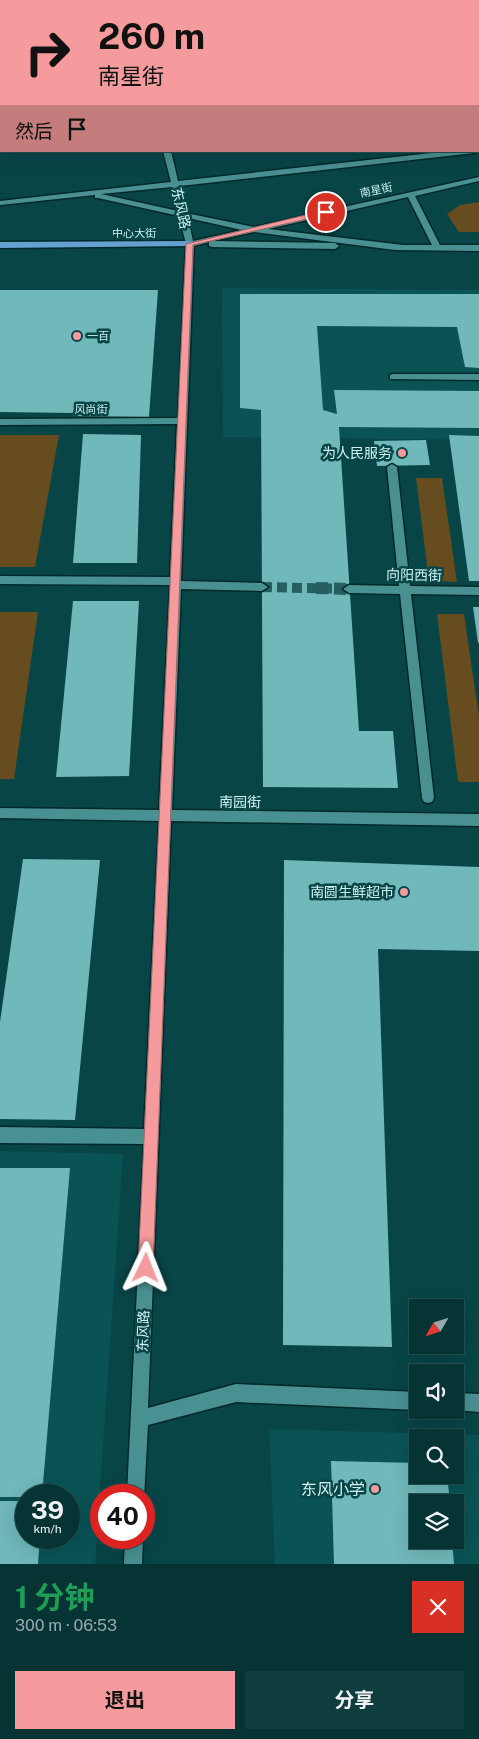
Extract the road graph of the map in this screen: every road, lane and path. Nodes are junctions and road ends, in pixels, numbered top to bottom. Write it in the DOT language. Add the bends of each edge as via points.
graph roads {
  1 [pos="168,152"];
  2 [pos="465,152"];
  3 [pos="479,179"];
  4 [pos="175,184"];
  5 [pos="86,194"];
  6 [pos="410,194"];
  7 [pos="0,203"];
  8 [pos="183,214"];
  9 [pos="255,230"];
  10 [pos="0,244"];
  11 [pos="190,244"];
  12 [pos="403,247"];
  13 [pos="437,248"];
  14 [pos="479,248"];
  15 [pos="392,377"];
  16 [pos="479,377"];
  17 [pos="182,421"];
  18 [pos="0,422"];
  19 [pos="392,468"];
  20 [pos="0,580"];
  21 [pos="175,583"];
  22 [pos="262,587"];
  23 [pos="349,589"];
  24 [pos="407,590"];
  25 [pos="479,592"];
  26 [pos="428,798"];
  27 [pos="0,812"];
  28 [pos="165,816"];
  29 [pos="479,820"];
  30 [pos="0,1135"];
  31 [pos="151,1137"];
  32 [pos="409,1401"];
  33 [pos="464,1402"];
  34 [pos="479,1403"];
  35 [pos="139,1418"];
  36 [pos="136,1484"];
  37 [pos="134,1549"];
  38 [pos="133,1564"];
  1 -- 4 [label="street, 东风路"];
  2 -- 4 [label="street"];
  3 -- 6 [label="street, 南星街"];
  4 -- 5 [label="street"];
  4 -- 8 [label="street, 东风路"];
  5 -- 7 [label="street"];
  5 -- 8 [label="street"];
  6 -- 9 [label="street, 南星街"];
  6 -- 13 [label="street"];
  8 -- 9 [label="street"];
  8 -- 11 [label="street, 东风路"];
  9 -- 11 [label="street, 南星街"];
  9 -- 12 [label="street"];
  10 -- 11 [label="main road, 中心大街"];
  11 -- 12 [label="street, 中心大街"];
  11 -- 17 [label="street, 东风路"];
  12 -- 13 [label="street, 中心大街"];
  13 -- 14 [label="street, 中心大街"];
  15 -- 16 [label="street"];
  17 -- 18 [label="street, 风尚街"];
  17 -- 21 [label="street, 东风路"];
  19 -- 24 [label="street"];
  20 -- 21 [label="street"];
  21 -- 22 [label="street"];
  21 -- 28 [label="street, 东风路"];
  23 -- 24 [label="street, 向阳西街"];
  24 -- 25 [label="street, 向阳西街"];
  24 -- 26 [label="street"];
  27 -- 28 [label="street, 南园街"];
  28 -- 29 [label="street, 南园街"];
  28 -- 31 [label="street, 东风路"];
  30 -- 31 [label="street"];
  31 -- 35 [label="street, 东风路"];
  32 -- 35 [label="street" via="236,1394"];
  33 -- 34 [label="street"];
  35 -- 36 [label="street, 东风路"];
  37 -- 38 [label="street"];
}
